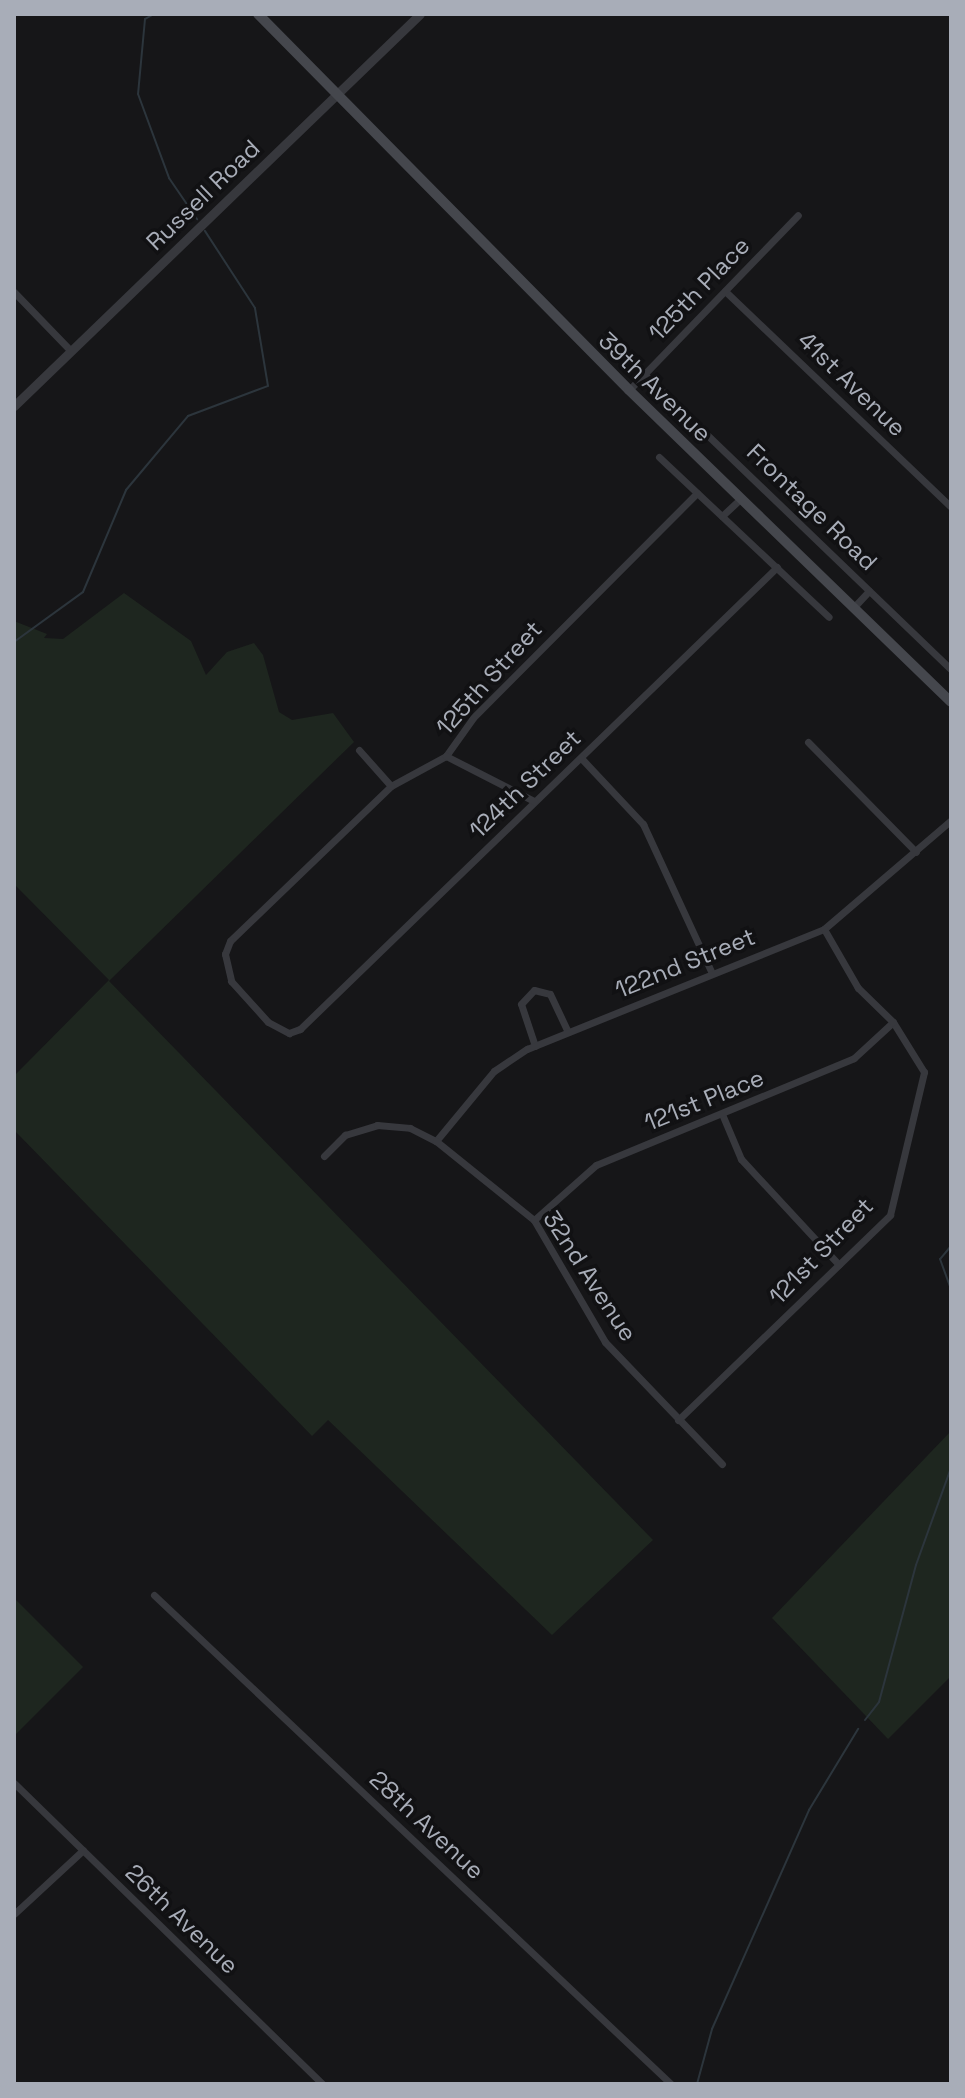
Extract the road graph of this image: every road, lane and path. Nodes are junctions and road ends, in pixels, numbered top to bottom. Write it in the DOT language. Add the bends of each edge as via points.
graph roads {
  1 [pos="258,14"];
  2 [pos="420,14"];
  3 [pos="336,95"];
  4 [pos="798,215"];
  5 [pos="725,291"];
  6 [pos="14,292"];
  7 [pos="71,351"];
  8 [pos="645,375"];
  9 [pos="629,390"];
  10 [pos="14,406"];
  11 [pos="659,457"];
  12 [pos="697,493"];
  13 [pos="741,498"];
  14 [pos="951,507"];
  15 [pos="722,516"];
  16 [pos="777,567"];
  17 [pos="869,591"];
  18 [pos="854,607"];
  19 [pos="829,617"];
  20 [pos="951,669"];
  21 [pos="951,702"];
  22 [pos="808,742"];
  23 [pos="359,750"];
  24 [pos="446,756"];
  25 [pos="581,758"];
  26 [pos="391,786"];
  27 [pos="534,801"];
  28 [pos="951,820"];
  29 [pos="916,852"];
  30 [pos="824,929"];
  31 [pos="712,973"];
  32 [pos="893,1022"];
  33 [pos="300,1029"];
  34 [pos="568,1032"];
  35 [pos="535,1046"];
  36 [pos="722,1114"];
  37 [pos="436,1141"];
  38 [pos="324,1156"];
  39 [pos="534,1220"];
  40 [pos="839,1265"];
  41 [pos="678,1420"];
  42 [pos="722,1464"];
  43 [pos="154,1595"];
  44 [pos="14,1783"];
  45 [pos="83,1850"];
  46 [pos="14,1914"];
  47 [pos="322,2084"];
  48 [pos="671,2084"];
  1 -- 3 [label="main road, 39th Avenue"];
  2 -- 3 [label="street, Russell Road"];
  3 -- 7 [label="street, Russell Road"];
  3 -- 9 [label="main road, 39th Avenue"];
  4 -- 5 [label="street, 125th Place"];
  5 -- 8 [label="street, 125th Place"];
  5 -- 14 [label="street, 41st Avenue"];
  6 -- 7 [label="street"];
  7 -- 10 [label="street, Russell Road"];
  8 -- 9 [label="street, 125th Place"];
  8 -- 17 [label="street, Frontage Road"];
  9 -- 13 [label="main road, 39th Avenue"];
  11 -- 12 [label="street, 39th Avenue"];
  12 -- 15 [label="street, 39th Avenue"];
  12 -- 24 [label="street, 125th Street" via="473,718"];
  13 -- 15 [label="street"];
  13 -- 18 [label="main road, 39th Avenue"];
  15 -- 16 [label="street, 39th Avenue"];
  16 -- 19 [label="street, 39th Avenue"];
  16 -- 25 [label="street, 124th Street"];
  17 -- 18 [label="street"];
  17 -- 20 [label="street, Frontage Road"];
  18 -- 21 [label="main road, 39th Avenue"];
  22 -- 29 [label="street"];
  23 -- 26 [label="street"];
  24 -- 26 [label="street, 125th Street"];
  24 -- 27 [label="street"];
  25 -- 27 [label="street, 124th Street"];
  25 -- 31 [label="street" via="643,824"];
  26 -- 33 [label="street, 125th Street" via="230,941 226,967 233,985 276,1028 289,1033"];
  27 -- 33 [label="street, 124th Street"];
  28 -- 29 [label="street, 122nd Street"];
  29 -- 30 [label="street, 122nd Street"];
  30 -- 31 [label="street, 122nd Street"];
  30 -- 32 [label="street" via="858,988"];
  31 -- 34 [label="street, 122nd Street"];
  32 -- 36 [label="street, 121st Place" via="854,1058"];
  32 -- 40 [label="street, 121st Street" via="924,1072 890,1215"];
  34 -- 35 [label="street, 122nd Street"];
  34 -- 35 [label="street" via="550,994 534,990 521,1004"];
  35 -- 37 [label="street, 122nd Street" via="494,1071"];
  36 -- 39 [label="street, 121st Place" via="596,1165"];
  36 -- 40 [label="street" via="741,1159"];
  37 -- 38 [label="street, 32nd Avenue" via="410,1128 377,1125 345,1135"];
  37 -- 39 [label="street, 32nd Avenue"];
  39 -- 41 [label="street, 32nd Avenue" via="605,1342"];
  40 -- 41 [label="street, 121st Street"];
  41 -- 42 [label="street, 32nd Avenue"];
  43 -- 48 [label="street, 28th Avenue"];
  44 -- 45 [label="street, 26th Avenue"];
  45 -- 46 [label="street"];
  45 -- 47 [label="street, 26th Avenue"];
}
